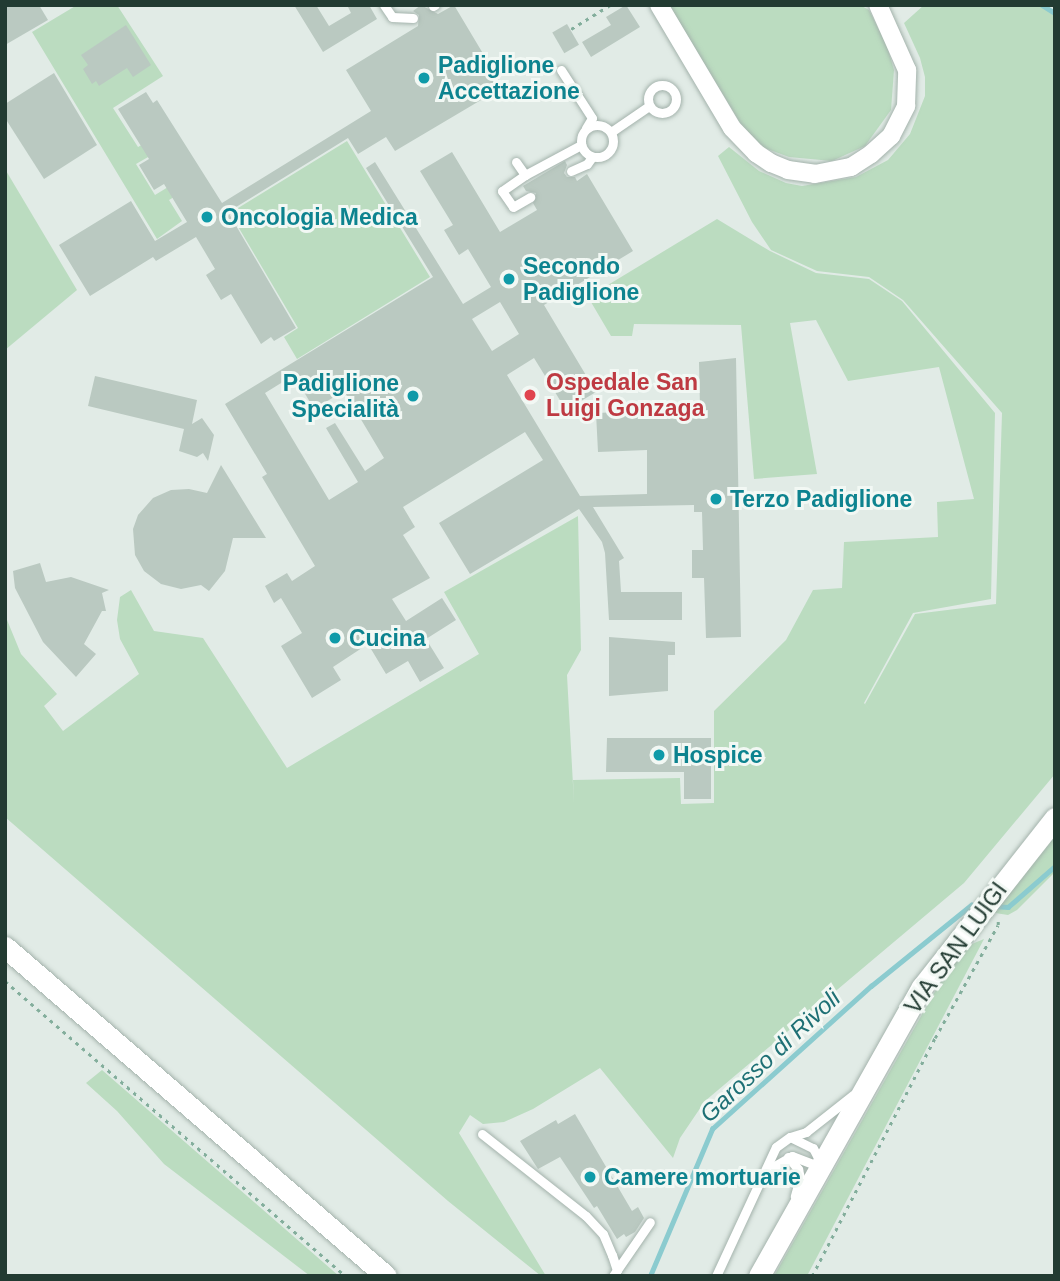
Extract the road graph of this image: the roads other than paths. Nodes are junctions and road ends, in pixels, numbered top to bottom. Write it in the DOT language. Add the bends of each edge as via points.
graph roads {
  1 [pos="384,5"];
  2 [pos="659,5"];
  3 [pos="878,5"];
  4 [pos="413,18"];
  5 [pos="561,70"];
  6 [pos="649,106"];
  7 [pos="586,130"];
  8 [pos="611,132"];
  9 [pos="581,145"];
  10 [pos="593,157"];
  11 [pos="516,162"];
  12 [pos="571,171"];
  13 [pos="525,175"];
  14 [pos="530,197"];
  15 [pos="1055,818"];
  16 [pos="5,947"];
  17 [pos="865,1084"];
  18 [pos="482,1135"];
  19 [pos="790,1137"];
  20 [pos="788,1157"];
  21 [pos="821,1167"];
  22 [pos="765,1172"];
  23 [pos="650,1223"];
  24 [pos="615,1273"];
  25 [pos="386,1276"];
  26 [pos="716,1276"];
  27 [pos="757,1276"];
  1 -- 4 [label="lane" via="392,17"];
  2 -- 3 [label="street" via="733,128 756,153 788,170 815,174 851,167 870,154 891,136 906,106 907,70"];
  5 -- 7 [label="lane" via="592,117"];
  6 -- 8 [label="lane"];
  7 -- 8 [label="lane" via="599,125"];
  7 -- 9 [label="lane"];
  8 -- 10 [label="lane" via="614,143 608,153"];
  9 -- 10 [label="lane"];
  9 -- 13 [label="lane"];
  10 -- 12 [label="lane"];
  11 -- 13 [label="lane"];
  13 -- 14 [label="lane" via="502,191 513,208"];
  15 -- 17 [label="street, VIA SAN LUIGI" via="922,987"];
  16 -- 25 [label="street"];
  17 -- 19 [label="lane, VIA SAN LUIGI" via="806,1132"];
  17 -- 21 [label="street, VIA SAN LUIGI"];
  18 -- 24 [label="lane" via="586,1216 603,1234"];
  19 -- 21 [label="lane" via="813,1148"];
  19 -- 22 [label="lane, VIA SAN LUIGI" via="776,1147"];
  20 -- 21 [label="lane"];
  20 -- 22 [label="lane"];
  20 -- 27 [label="lane, VIA SAN LUIGI" via="799,1169 800,1178"];
  21 -- 27 [label="street, VIA SAN LUIGI"];
  22 -- 26 [label="lane, VIA SAN LUIGI"];
  23 -- 24 [label="lane"];
}
